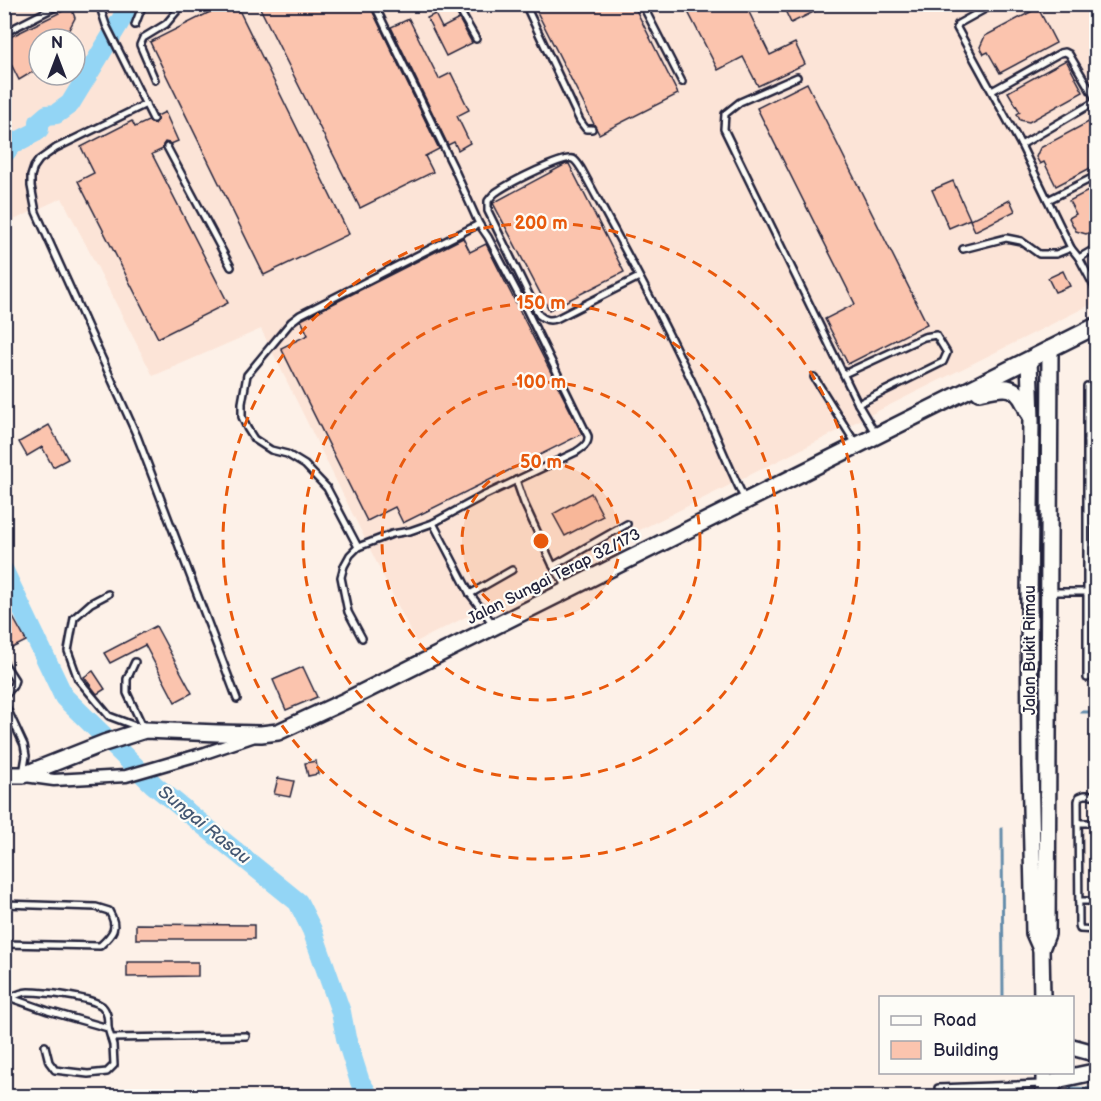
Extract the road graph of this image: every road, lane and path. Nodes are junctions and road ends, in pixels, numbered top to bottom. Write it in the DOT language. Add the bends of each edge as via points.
graph roads {
  1 [pos="61,4"];
  2 [pos="99,4"];
  3 [pos="143,4"];
  4 [pos="183,4"];
  5 [pos="374,4"];
  6 [pos="456,4"];
  7 [pos="525,4"];
  8 [pos="642,4"];
  9 [pos="994,4"];
  10 [pos="135,25"];
  11 [pos="10,30"];
  12 [pos="476,39"];
  13 [pos="797,77"];
  14 [pos="155,80"];
  15 [pos="682,82"];
  16 [pos="992,91"];
  17 [pos="146,104"];
  18 [pos="153,119"];
  19 [pos="592,129"];
  20 [pos="1021,145"];
  21 [pos="167,147"];
  22 [pos="1096,176"];
  23 [pos="1048,200"];
  24 [pos="479,224"];
  25 [pos="1071,248"];
  26 [pos="1096,248"];
  27 [pos="963,249"];
  28 [pos="1078,258"];
  29 [pos="231,267"];
  30 [pos="639,277"];
  31 [pos="1096,290"];
  32 [pos="1096,326"];
  33 [pos="1080,334"];
  34 [pos="1050,349"];
  35 [pos="1029,360"];
  36 [pos="844,374"];
  37 [pos="814,377"];
  38 [pos="1087,386"];
  39 [pos="955,397"];
  40 [pos="858,404"];
  41 [pos="1050,416"];
  42 [pos="1031,420"];
  43 [pos="876,436"];
  44 [pos="1087,441"];
  45 [pos="1096,441"];
  46 [pos="857,446"];
  47 [pos="1087,477"];
  48 [pos="1096,477"];
  49 [pos="516,480"];
  50 [pos="746,501"];
  51 [pos="433,523"];
  52 [pos="627,524"];
  53 [pos="358,547"];
  54 [pos="553,566"];
  55 [pos="512,570"];
  56 [pos="569,590"];
  57 [pos="1049,592"];
  58 [pos="1087,592"];
  59 [pos="108,594"];
  60 [pos="470,594"];
  61 [pos="494,627"];
  62 [pos="362,638"];
  63 [pos="135,662"];
  64 [pos="4,663"];
  65 [pos="1087,678"];
  66 [pos="4,697"];
  67 [pos="237,699"];
  68 [pos="4,702"];
  69 [pos="7,712"];
  70 [pos="145,730"];
  71 [pos="261,734"];
  72 [pos="4,775"];
  73 [pos="23,775"];
  74 [pos="1096,795"];
  75 [pos="1078,823"];
  76 [pos="1096,823"];
  77 [pos="1079,901"];
  78 [pos="1096,901"];
  79 [pos="4,904"];
  80 [pos="1096,930"];
  81 [pos="4,944"];
  82 [pos="1041,949"];
  83 [pos="1042,994"];
  84 [pos="8,998"];
  85 [pos="108,1028"];
  86 [pos="246,1036"];
  87 [pos="111,1038"];
  88 [pos="45,1046"];
  89 [pos="1074,1048"];
  90 [pos="1074,1053"];
  91 [pos="1095,1053"];
  92 [pos="1095,1072"];
  93 [pos="1045,1085"];
  94 [pos="938,1088"];
  1 -- 11 [label="lane"];
  2 -- 17 [label="lane"];
  3 -- 10 [label="lane"];
  4 -- 14 [label="lane" via="140,45"];
  5 -- 24 [label="lane"];
  6 -- 12 [label="lane"];
  7 -- 19 [label="lane" via="580,121 586,129"];
  8 -- 15 [label="lane"];
  9 -- 16 [label="lane" via="957,28"];
  13 -- 36 [label="lane" via="740,102 725,114 724,129"];
  16 -- 20 [label="lane"];
  16 -- 20 [label="lane" via="1065,52 1095,98"];
  17 -- 18 [label="lane"];
  17 -- 67 [label="lane" via="47,154 34,167 31,186 47,238 137,436"];
  20 -- 23 [label="lane"];
  21 -- 29 [label="lane"];
  22 -- 23 [label="lane"];
  23 -- 25 [label="lane"];
  24 -- 49 [label="lane" via="589,440 576,452"];
  24 -- 53 [label="lane" via="300,315 247,375 242,417 254,439 304,465 327,488"];
  25 -- 27 [label="lane" via="1056,254 1039,254 1021,241 1006,238"];
  25 -- 28 [label="lane"];
  26 -- 28 [label="lane"];
  28 -- 31 [label="lane"];
  30 -- 30 [label="lane" via="556,319 543,319 488,211 488,201 499,190 541,169 566,158 573,159"];
  30 -- 50 [label="lane" via="683,362"];
  32 -- 33 [label="street, Jalan Sungai Terap 32/173"];
  33 -- 34 [label="street, Jalan Sungai Terap 32/173"];
  33 -- 41 [label="street" via="1059,360"];
  34 -- 35 [label="street, Jalan Sungai Terap 32/173"];
  34 -- 41 [label="street, Jalan Bukit Rimau"];
  35 -- 39 [label="street, Jalan Sungai Terap 32/173"];
  35 -- 42 [label="street, Jalan Bukit Rimau"];
  36 -- 40 [label="lane"];
  36 -- 40 [label="lane" via="924,337 936,335 947,353 943,362"];
  37 -- 46 [label="lane"];
  38 -- 44 [label="lane"];
  39 -- 42 [label="street" via="1009,387 1019,394"];
  39 -- 43 [label="street, Jalan Sungai Terap 32/173"];
  40 -- 43 [label="lane"];
  41 -- 57 [label="street, Jalan Bukit Rimau"];
  42 -- 82 [label="street, Jalan Bukit Rimau" via="1030,779 1034,933"];
  43 -- 46 [label="street, Jalan Sungai Terap 32/173"];
  44 -- 45 [label="lane"];
  44 -- 47 [label="lane"];
  46 -- 50 [label="street, Jalan Sungai Terap 32/173"];
  47 -- 48 [label="lane"];
  47 -- 58 [label="lane"];
  49 -- 51 [label="lane"];
  49 -- 54 [label="lane"];
  50 -- 56 [label="street, Jalan Sungai Terap 32/173"];
  51 -- 53 [label="lane"];
  51 -- 60 [label="lane"];
  52 -- 54 [label="lane"];
  53 -- 62 [label="lane" via="350,555 341,577 348,612"];
  54 -- 56 [label="lane"];
  55 -- 60 [label="lane"];
  56 -- 61 [label="street, Jalan Sungai Terap 32/173"];
  57 -- 58 [label="lane"];
  57 -- 82 [label="street, Jalan Bukit Rimau" via="1047,934"];
  58 -- 65 [label="lane"];
  59 -- 70 [label="lane" via="74,618 68,651 78,679 109,716"];
  60 -- 61 [label="lane"];
  61 -- 71 [label="street, Jalan Sungai Terap 32/173" via="298,723"];
  63 -- 70 [label="lane" via="126,693"];
  64 -- 66 [label="lane" via="15,680"];
  68 -- 69 [label="lane"];
  69 -- 73 [label="lane" via="24,745"];
  70 -- 71 [label="street, Jalan Sungai Terap 32/173"];
  70 -- 73 [label="street, Jalan Sungai Terap 32/173"];
  71 -- 73 [label="street" via="126,776 54,780"];
  72 -- 73 [label="street, Jalan Sungai Terap 32/173"];
  74 -- 75 [label="lane" via="1079,797"];
  75 -- 76 [label="lane"];
  75 -- 77 [label="lane"];
  77 -- 78 [label="lane"];
  77 -- 80 [label="lane" via="1080,929"];
  79 -- 81 [label="lane" via="96,908 109,911 114,919 110,937 100,946"];
  82 -- 83 [label="street, Jalan Bukit Rimau"];
  84 -- 85 [label="lane"];
  84 -- 85 [label="lane" via="27,992 89,1000 104,1008"];
  85 -- 87 [label="lane"];
  86 -- 87 [label="lane"];
  87 -- 88 [label="lane" via="114,1065 107,1072 55,1070"];
  89 -- 91 [label="street"];
  90 -- 91 [label="street"];
  92 -- 93 [label="street"];
  92 -- 93 [label="street"];
  93 -- 94 [label="lane"];
}
